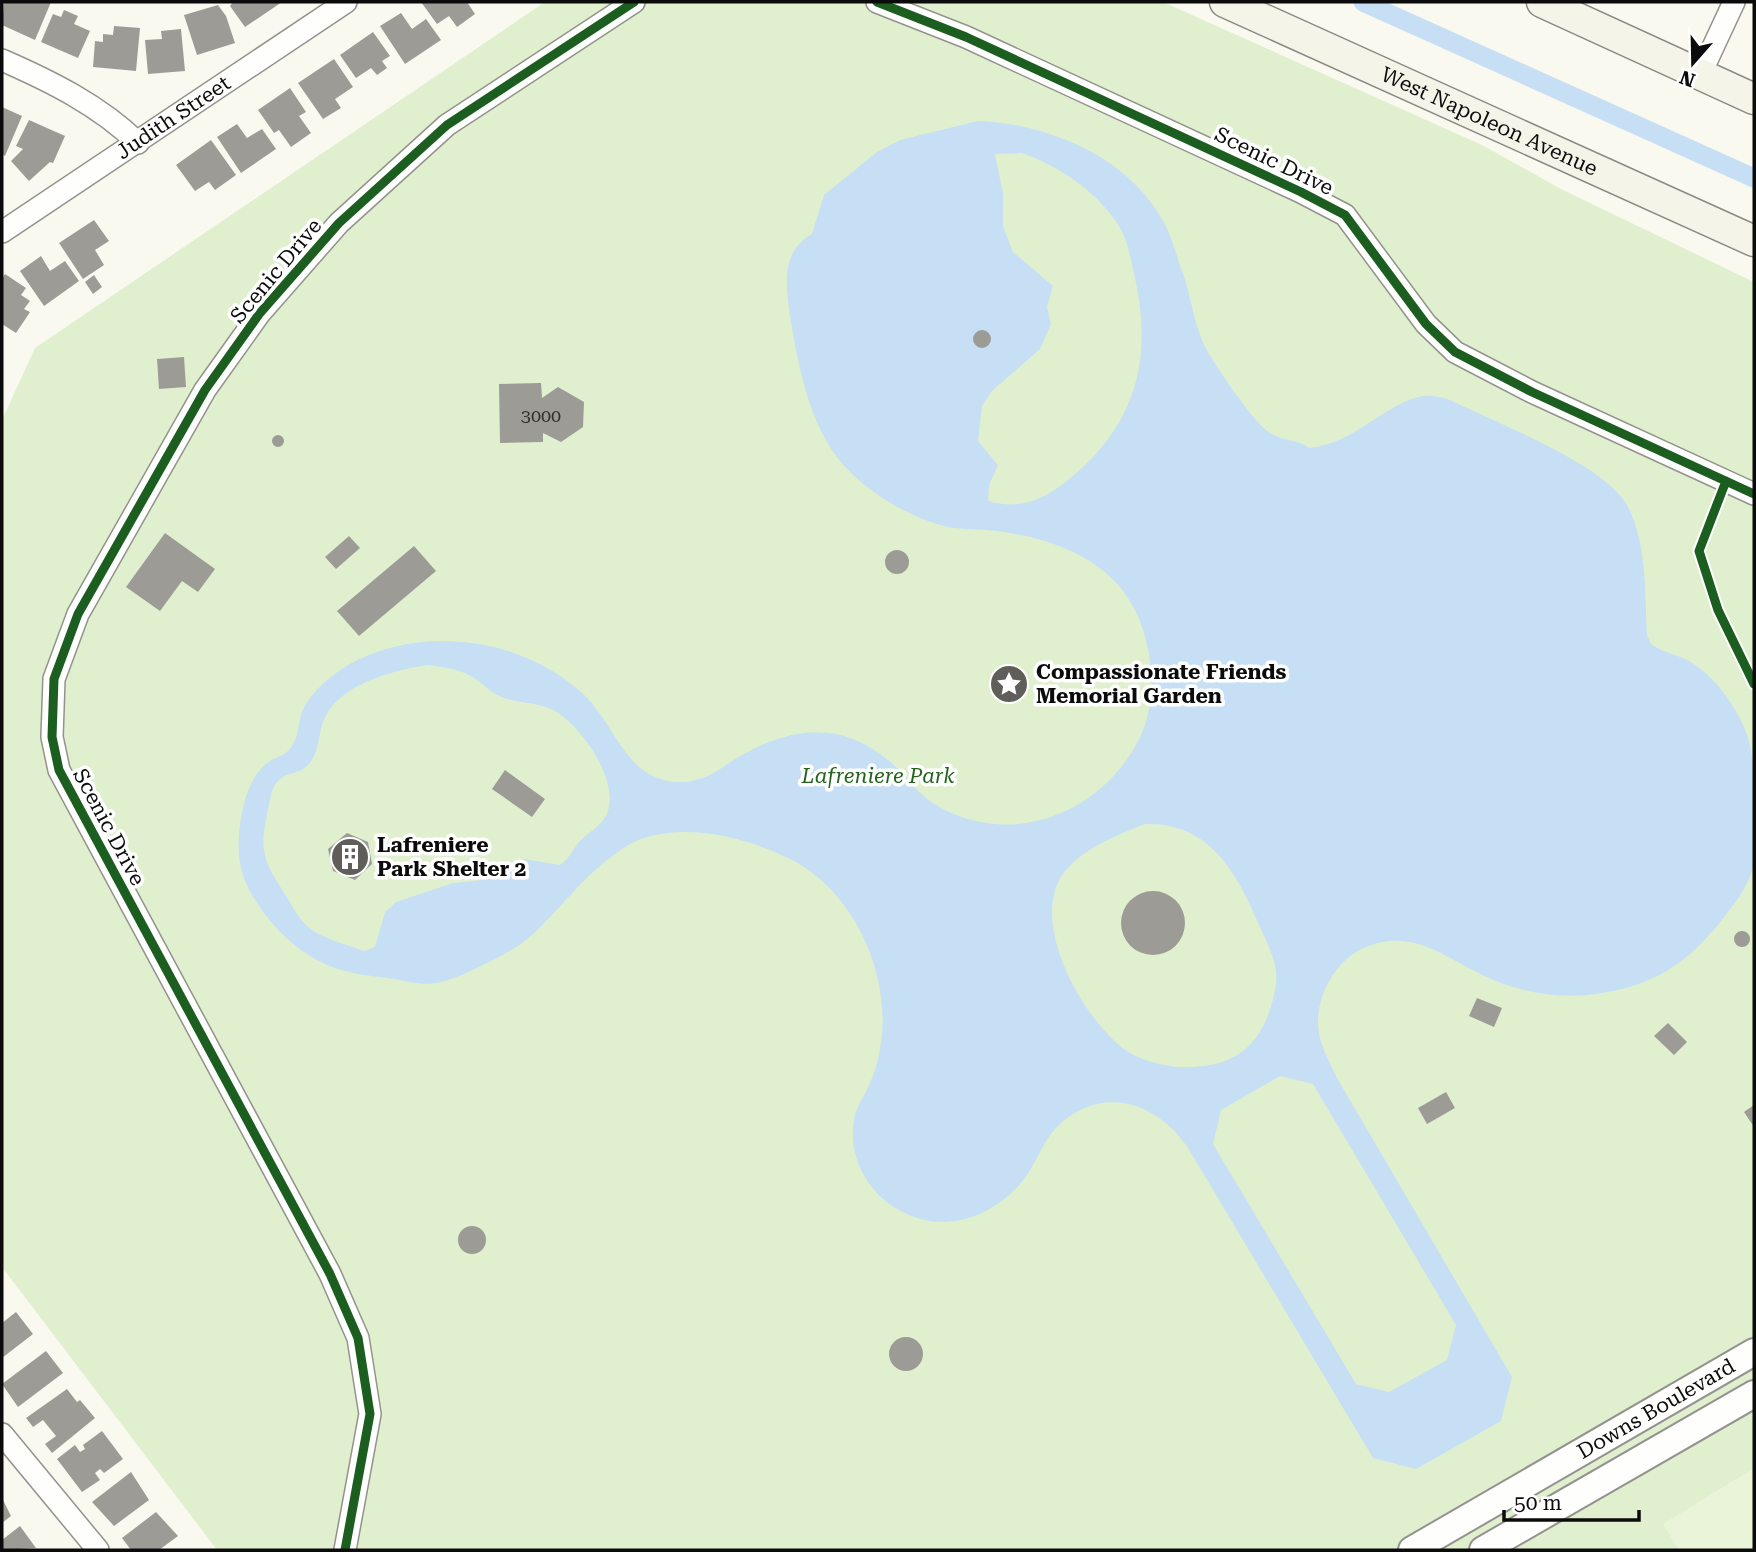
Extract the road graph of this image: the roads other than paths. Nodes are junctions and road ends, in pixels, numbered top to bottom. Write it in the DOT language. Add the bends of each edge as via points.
graph roads {
  1 [pos="346,2"];
  2 [pos="634,2"];
  3 [pos="877,2"];
  4 [pos="1225,2"];
  5 [pos="1542,2"];
  6 [pos="1734,2"];
  7 [pos="2,60"];
  8 [pos="1700,75"];
  9 [pos="1754,99"];
  10 [pos="138,143"];
  11 [pos="2,232"];
  12 [pos="1754,242"];
  13 [pos="1754,494"];
  14 [pos="1754,1352"];
  15 [pos="1754,1394"];
  16 [pos="2,1434"];
  17 [pos="98,1550"];
  18 [pos="345,1550"];
  19 [pos="1412,1550"];
  20 [pos="1483,1550"];
  1 -- 10 [label="street, Judith Street"];
  2 -- 18 [label="street, Scenic Drive" via="447,125 339,223 267,303 205,390 78,614 54,679 52,737 59,770 330,1273 358,1338 370,1414"];
  3 -- 13 [label="street, Scenic Drive" via="966,37 1345,215 1426,324 1455,352"];
  4 -- 12 [label="main road, West Napoleon Avenue"];
  5 -- 8 [label="main road"];
  6 -- 8 [label="street"];
  7 -- 10 [label="street" via="104,114"];
  8 -- 9 [label="main road"];
  10 -- 11 [label="street, Judith Street"];
  14 -- 19 [label="street, Downs Boulevard"];
  15 -- 20 [label="street, Downs Boulevard"];
  16 -- 17 [label="street"];
}
